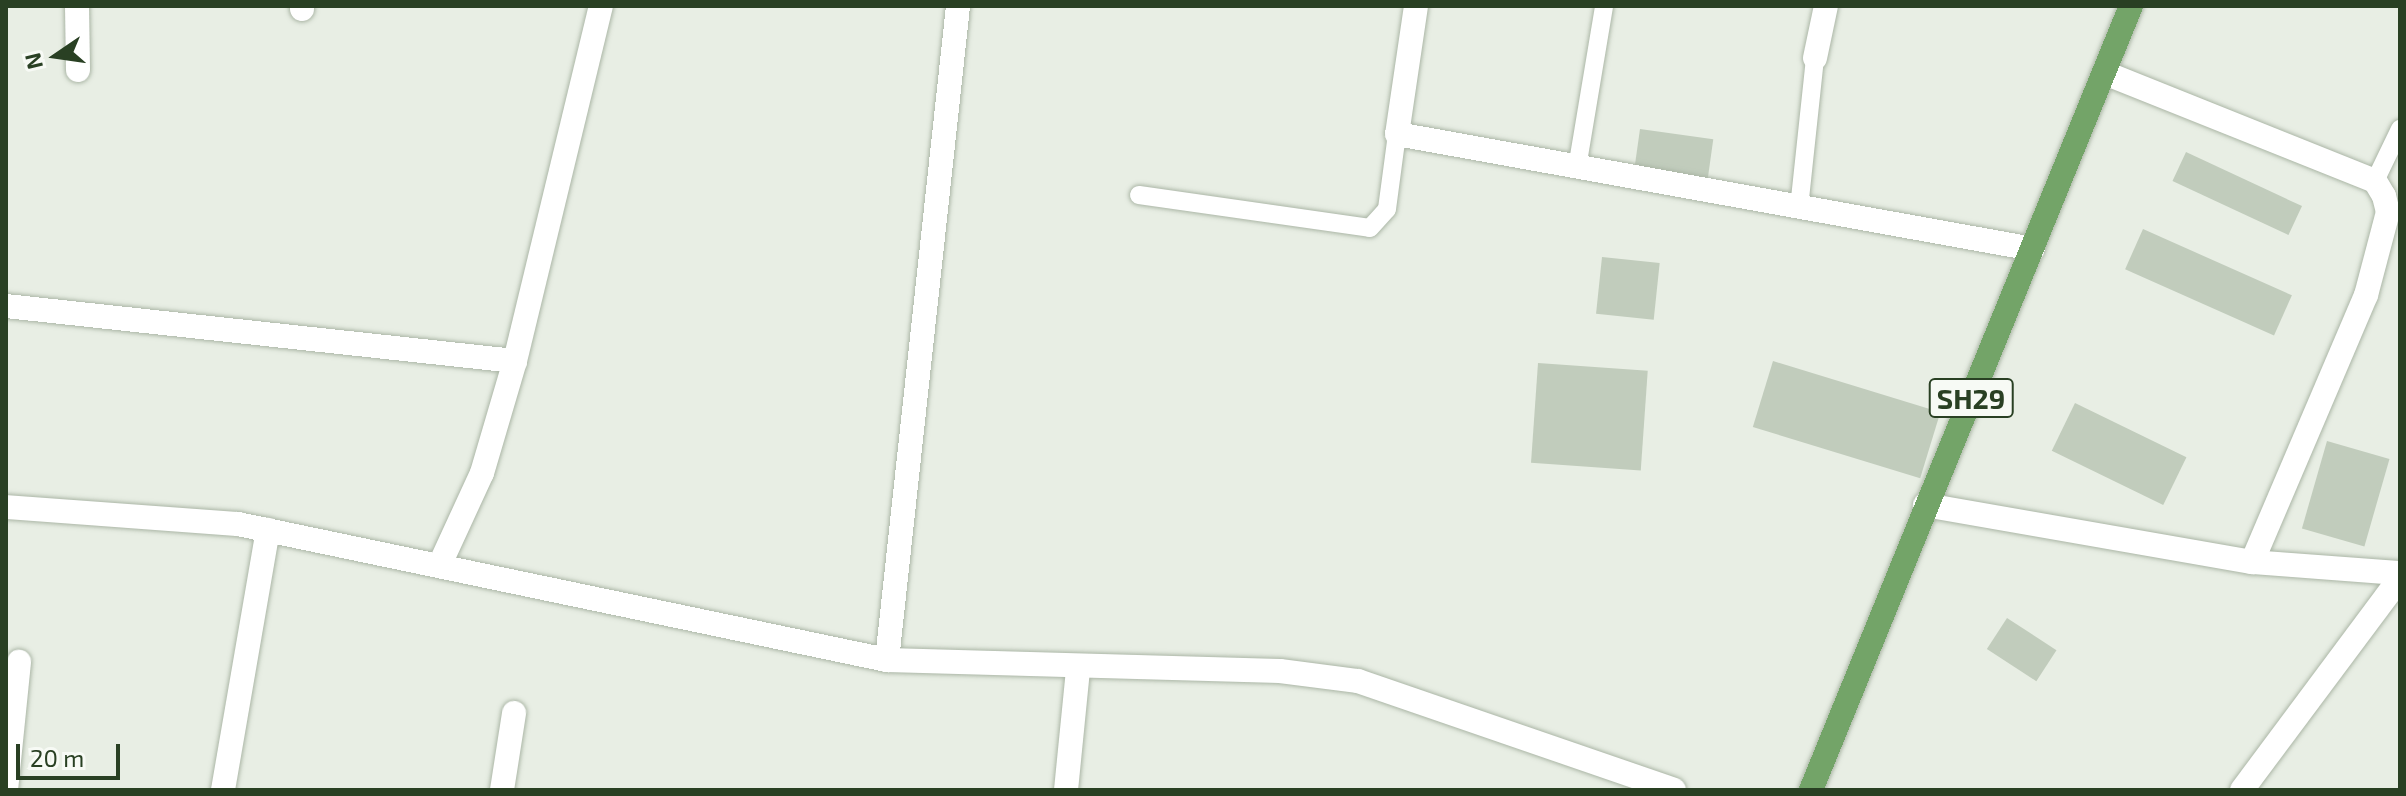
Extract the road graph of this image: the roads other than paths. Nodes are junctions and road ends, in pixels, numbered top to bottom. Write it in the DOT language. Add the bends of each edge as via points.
graph roads {
  1 [pos="77,6"];
  2 [pos="601,6"];
  3 [pos="958,6"];
  4 [pos="1416,6"];
  5 [pos="1604,6"];
  6 [pos="1826,6"];
  7 [pos="2131,6"];
  8 [pos="1815,58"];
  9 [pos="78,70"];
  10 [pos="2105,73"];
  11 [pos="2400,129"];
  12 [pos="1397,134"];
  13 [pos="1577,168"];
  14 [pos="2375,181"];
  15 [pos="1139,195"];
  16 [pos="1799,208"];
  17 [pos="2033,249"];
  18 [pos="6,306"];
  19 [pos="515,361"];
  20 [pos="1925,505"];
  21 [pos="6,507"];
  22 [pos="268,530"];
  23 [pos="441,562"];
  24 [pos="2252,562"];
  25 [pos="2400,576"];
  26 [pos="887,660"];
  27 [pos="19,662"];
  28 [pos="1078,670"];
  29 [pos="514,713"];
  30 [pos="6,790"];
  31 [pos="223,790"];
  32 [pos="502,790"];
  33 [pos="1066,790"];
  34 [pos="1674,790"];
  35 [pos="1811,790"];
  36 [pos="2242,790"];
  1 -- 9 [label="street"];
  2 -- 19 [label="street"];
  3 -- 26 [label="street"];
  4 -- 12 [label="street"];
  5 -- 13 [label="lane"];
  6 -- 8 [label="street"];
  7 -- 10 [label="main road, SH29"];
  8 -- 16 [label="lane"];
  10 -- 14 [label="street"];
  10 -- 17 [label="main road, SH29"];
  11 -- 14 [label="lane"];
  12 -- 13 [label="street"];
  12 -- 15 [label="lane" via="1387,209 1370,228"];
  13 -- 16 [label="street"];
  14 -- 24 [label="street" via="2388,212 2366,295"];
  16 -- 17 [label="street"];
  17 -- 20 [label="main road, SH29"];
  18 -- 19 [label="street"];
  19 -- 23 [label="street" via="482,473"];
  20 -- 24 [label="street"];
  20 -- 35 [label="main road, SH29"];
  21 -- 22 [label="street"];
  22 -- 23 [label="street"];
  22 -- 31 [label="street"];
  23 -- 26 [label="street"];
  24 -- 25 [label="street"];
  25 -- 36 [label="street"];
  26 -- 28 [label="street"];
  27 -- 30 [label="street"];
  28 -- 33 [label="street"];
  28 -- 34 [label="street" via="1280,671 1358,681"];
  29 -- 32 [label="street"];
}
